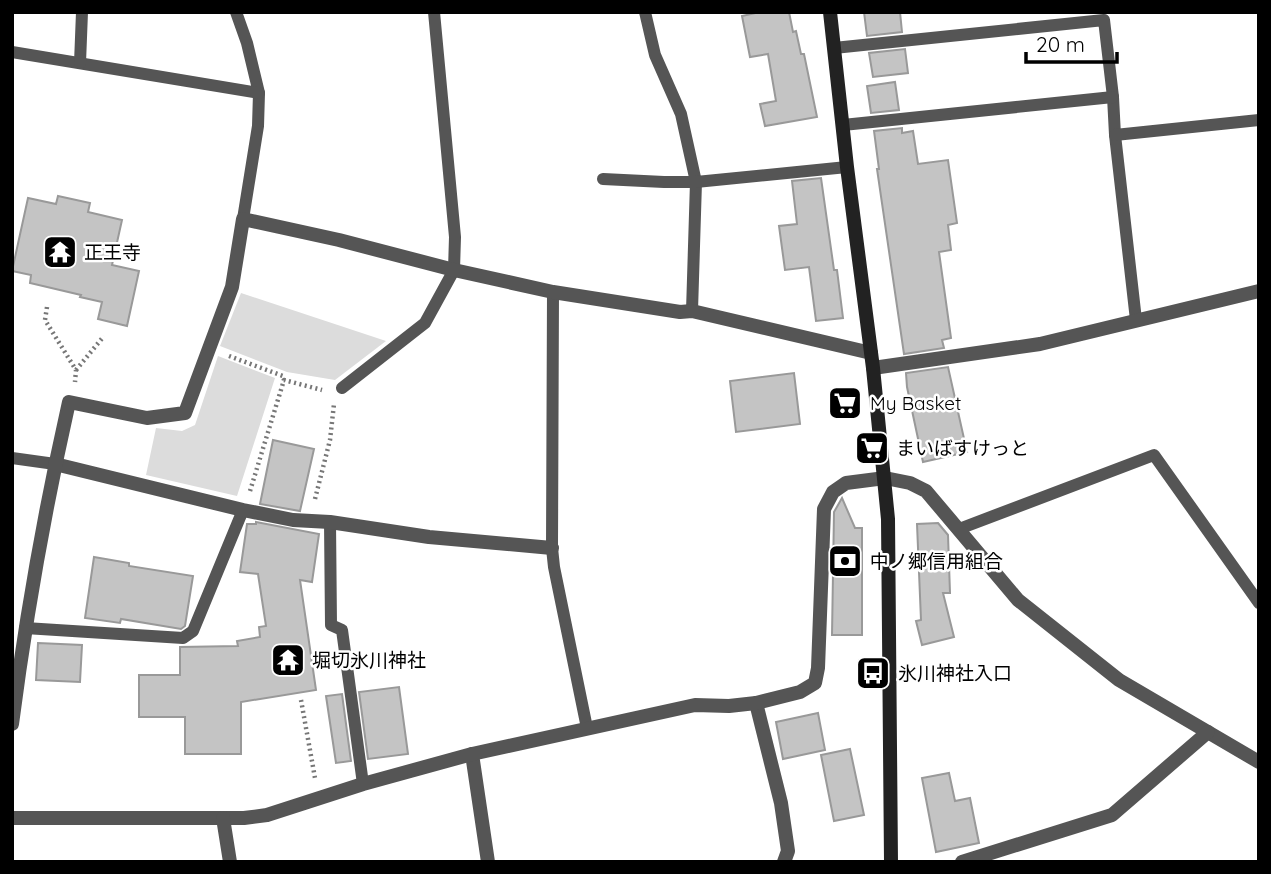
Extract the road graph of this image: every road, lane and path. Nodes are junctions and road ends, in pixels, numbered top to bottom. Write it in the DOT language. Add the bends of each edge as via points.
graph roads {
  1 [pos="82,12"];
  2 [pos="236,12"];
  3 [pos="434,12"];
  4 [pos="645,12"];
  5 [pos="830,12"];
  6 [pos="1103,16"];
  7 [pos="834,48"];
  8 [pos="12,52"];
  9 [pos="80,63"];
  10 [pos="259,93"];
  11 [pos="1113,97"];
  12 [pos="1259,121"];
  13 [pos="843,125"];
  14 [pos="1115,135"];
  15 [pos="847,167"];
  16 [pos="603,179"];
  17 [pos="696,182"];
  18 [pos="243,219"];
  19 [pos="454,270"];
  20 [pos="1259,291"];
  21 [pos="554,292"];
  22 [pos="47,307"];
  23 [pos="692,311"];
  24 [pos="1136,320"];
  25 [pos="104,336"];
  26 [pos="208,348"];
  27 [pos="872,360"];
  28 [pos="76,370"];
  29 [pos="284,380"];
  30 [pos="339,391"];
  31 [pos="72,403"];
  32 [pos="12,458"];
  33 [pos="55,464"];
  34 [pos="885,478"];
  35 [pos="243,510"];
  36 [pos="310,521"];
  37 [pos="330,522"];
  38 [pos="959,529"];
  39 [pos="552,548"];
  40 [pos="1259,603"];
  41 [pos="20,633"];
  42 [pos="301,700"];
  43 [pos="756,703"];
  44 [pos="12,724"];
  45 [pos="587,728"];
  46 [pos="1208,732"];
  47 [pos="471,754"];
  48 [pos="1259,762"];
  49 [pos="316,782"];
  50 [pos="363,784"];
  51 [pos="12,818"];
  52 [pos="223,818"];
  53 [pos="230,862"];
  54 [pos="488,862"];
  55 [pos="784,862"];
  56 [pos="891,862"];
  57 [pos="962,862"];
  1 -- 9 [label="lane"];
  2 -- 10 [label="lane"];
  3 -- 19 [label="lane" via="455,237"];
  4 -- 17 [label="lane" via="655,55 681,114"];
  5 -- 7 [label="street"];
  6 -- 7 [label="lane"];
  6 -- 11 [label="lane"];
  7 -- 13 [label="street"];
  8 -- 9 [label="lane"];
  9 -- 10 [label="lane"];
  10 -- 18 [label="lane"];
  11 -- 13 [label="lane"];
  11 -- 14 [label="lane"];
  12 -- 14 [label="lane"];
  13 -- 15 [label="street"];
  14 -- 24 [label="lane"];
  15 -- 17 [label="lane"];
  15 -- 27 [label="street"];
  16 -- 17 [label="lane"];
  17 -- 23 [label="lane"];
  18 -- 19 [label="street"];
  18 -- 26 [label="street" via="232,286"];
  19 -- 21 [label="street"];
  19 -- 30 [label="lane" via="425,323"];
  20 -- 24 [label="street"];
  21 -- 23 [label="street"];
  21 -- 39 [label="lane"];
  22 -- 28 [label="path" via="44,320"];
  23 -- 27 [label="street"];
  24 -- 27 [label="street" via="1041,344"];
  25 -- 28 [label="path"];
  26 -- 29 [label="path"];
  26 -- 31 [label="street" via="185,413 147,418"];
  27 -- 34 [label="street"];
  28 -- 31 [label="path"];
  29 -- 30 [label="path"];
  29 -- 35 [label="path"];
  30 -- 36 [label="path"];
  31 -- 33 [label="street"];
  32 -- 33 [label="lane"];
  33 -- 35 [label="street"];
  33 -- 41 [label="street"];
  34 -- 38 [label="street" via="926,491"];
  34 -- 43 [label="street" via="846,483 833,492 824,509 815,683 800,692"];
  34 -- 56 [label="street"];
  35 -- 36 [label="street"];
  35 -- 41 [label="lane" via="193,631 183,638"];
  36 -- 37 [label="street"];
  37 -- 39 [label="street"];
  37 -- 50 [label="lane" via="331,625 342,630"];
  38 -- 40 [label="lane" via="1154,455"];
  38 -- 46 [label="street" via="1018,600 1119,680"];
  39 -- 45 [label="lane"];
  41 -- 44 [label="street"];
  42 -- 49 [label="path"];
  43 -- 45 [label="street" via="695,705"];
  43 -- 55 [label="street" via="781,803 788,851"];
  45 -- 47 [label="street"];
  46 -- 48 [label="street"];
  46 -- 57 [label="street" via="1112,815"];
  47 -- 50 [label="street"];
  47 -- 54 [label="street"];
  50 -- 52 [label="street" via="267,815"];
  51 -- 52 [label="street"];
  52 -- 53 [label="street"];
}
